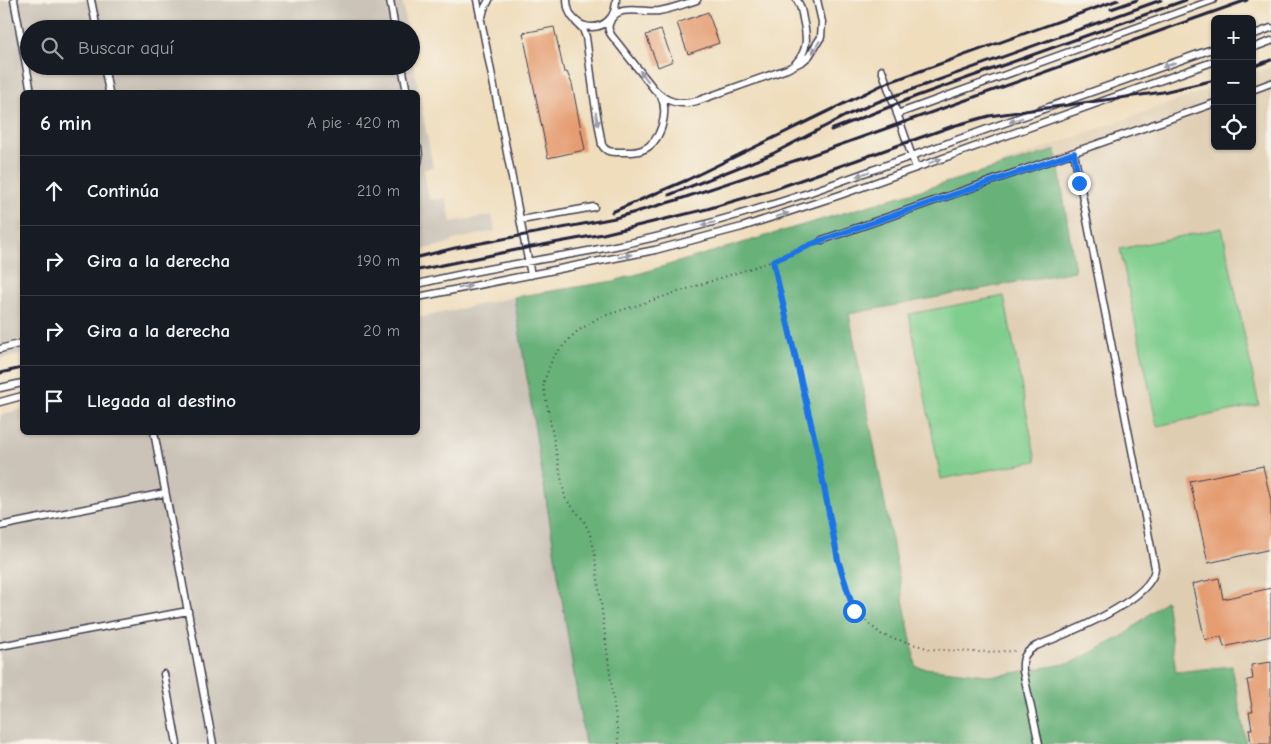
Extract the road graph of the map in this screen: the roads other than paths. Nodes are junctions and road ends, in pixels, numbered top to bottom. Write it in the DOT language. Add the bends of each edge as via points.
graph roads {
  1 [pos="14,0"];
  2 [pos="91,0"];
  3 [pos="390,0"];
  4 [pos="477,0"];
  5 [pos="489,0"];
  6 [pos="567,0"];
  7 [pos="618,0"];
  8 [pos="697,0"];
  9 [pos="797,0"];
  10 [pos="817,0"];
  11 [pos="1214,0"];
  12 [pos="612,16"];
  13 [pos="94,20"];
  14 [pos="393,20"];
  15 [pos="576,22"];
  16 [pos="482,26"];
  17 [pos="1271,28"];
  18 [pos="20,32"];
  19 [pos="1256,34"];
  20 [pos="1271,41"];
  21 [pos="1256,47"];
  22 [pos="1211,49"];
  23 [pos="1211,62"];
  24 [pos="786,69"];
  25 [pos="882,70"];
  26 [pos="28,75"];
  27 [pos="106,75"];
  28 [pos="404,75"];
  29 [pos="1271,83"];
  30 [pos="1256,89"];
  31 [pos="31,90"];
  32 [pos="109,90"];
  33 [pos="407,90"];
  34 [pos="661,96"];
  35 [pos="1211,104"];
  36 [pos="897,114"];
  37 [pos="1074,153"];
  38 [pos="912,156"];
  39 [pos="916,168"];
  40 [pos="594,207"];
  41 [pos="521,220"];
  42 [pos="822,240"];
  43 [pos="529,262"];
  44 [pos="531,275"];
  45 [pos="420,284"];
  46 [pos="420,297"];
  47 [pos="20,344"];
  48 [pos="0,349"];
  49 [pos="20,383"];
  50 [pos="0,388"];
  51 [pos="20,397"];
  52 [pos="0,402"];
  53 [pos="155,435"];
  54 [pos="165,493"];
  55 [pos="0,526"];
  56 [pos="188,611"];
  57 [pos="0,646"];
  58 [pos="164,674"];
  59 [pos="176,744"];
  60 [pos="213,744"];
  61 [pos="1039,744"];
  1 -- 18 [label="lane"];
  2 -- 13 [label="lane"];
  3 -- 14 [label="lane"];
  4 -- 16 [label="lane"];
  5 -- 16 [label="lane"];
  6 -- 15 [label="lane" via="570,16"];
  7 -- 12 [label="lane"];
  8 -- 12 [label="lane" via="659,11 623,10"];
  9 -- 24 [label="lane" via="802,11 805,49 799,60"];
  10 -- 24 [label="lane, one-way" via="822,22 818,43 803,62"];
  11 -- 36 [label="lane"];
  12 -- 15 [label="lane" via="607,22 592,27"];
  34 -- 12 [label="lane, one-way" via="612,36 608,28"];
  15 -- 34 [label="lane, one-way" via="586,37 594,104 604,148 611,152 644,150 657,135 665,116"];
  16 -- 41 [label="lane"];
  17 -- 19 [label="lane"];
  20 -- 21 [label="lane"];
  22 -- 38 [label="lane, one-way"];
  39 -- 23 [label="lane, one-way"];
  24 -- 34 [label="lane" via="689,103 674,102"];
  25 -- 36 [label="lane"];
  26 -- 31 [label="lane"];
  27 -- 32 [label="lane"];
  28 -- 33 [label="lane"];
  29 -- 30 [label="lane"];
  35 -- 37 [label="lane"];
  36 -- 38 [label="lane"];
  37 -- 42 [label="lane"];
  37 -- 61 [label="lane" via="1155,575 1147,585 1102,618 1026,652 1022,660 1023,671"];
  38 -- 39 [label="lane"];
  38 -- 43 [label="lane, one-way" via="718,221 634,242"];
  44 -- 39 [label="lane, one-way" via="655,250 742,227"];
  40 -- 41 [label="lane"];
  41 -- 43 [label="lane"];
  43 -- 44 [label="lane"];
  43 -- 45 [label="lane"];
  46 -- 44 [label="lane, one-way"];
  47 -- 48 [label="lane"];
  49 -- 50 [label="lane"];
  51 -- 52 [label="lane"];
  53 -- 54 [label="lane"];
  54 -- 55 [label="lane"];
  54 -- 56 [label="lane"];
  56 -- 57 [label="lane"];
  56 -- 60 [label="lane"];
  58 -- 59 [label="lane"];
}
